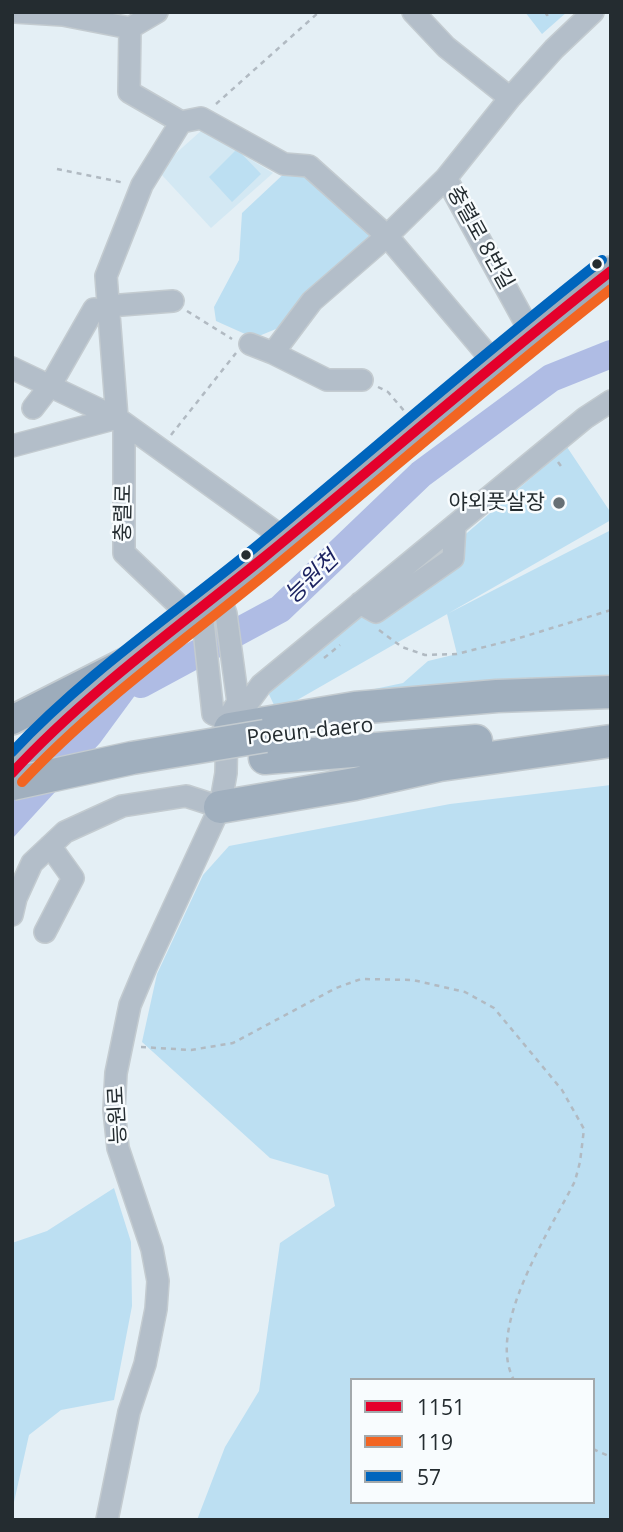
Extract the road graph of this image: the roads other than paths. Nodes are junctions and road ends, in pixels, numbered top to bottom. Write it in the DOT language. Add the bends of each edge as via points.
graph roads {
  1 [pos="15,12"];
  2 [pos="157,12"];
  3 [pos="413,12"];
  4 [pos="593,12"];
  5 [pos="130,28"];
  6 [pos="510,99"];
  7 [pos="191,120"];
  8 [pos="446,178"];
  9 [pos="387,236"];
  10 [pos="611,271"];
  11 [pos="173,301"];
  12 [pos="101,308"];
  13 [pos="532,335"];
  14 [pos="250,344"];
  15 [pos="273,353"];
  16 [pos="496,365"];
  17 [pos="12,368"];
  18 [pos="362,380"];
  19 [pos="50,386"];
  20 [pos="611,401"];
  21 [pos="33,408"];
  22 [pos="121,421"];
  23 [pos="12,446"];
  24 [pos="285,539"];
  25 [pos="222,604"];
  26 [pos="197,618"];
  27 [pos="144,653"];
  28 [pos="611,692"];
  29 [pos="611,709"];
  30 [pos="227,716"];
  31 [pos="12,720"];
  32 [pos="611,730"];
  33 [pos="611,741"];
  34 [pos="265,747"];
  35 [pos="12,773"];
  36 [pos="12,784"];
  37 [pos="12,801"];
  38 [pos="220,807"];
  39 [pos="50,846"];
  40 [pos="12,915"];
  41 [pos="44,932"];
  42 [pos="107,1520"];
  1 -- 5 [label="street" via="62,15"];
  2 -- 5 [label="street"];
  3 -- 6 [label="street" via="446,47"];
  4 -- 6 [label="street, 충렬로 8번길"];
  5 -- 7 [label="street" via="130,92"];
  6 -- 8 [label="street, 충렬로 8번길"];
  7 -- 9 [label="street" via="284,164 310,166"];
  7 -- 12 [label="street, 충렬로" via="142,185 106,276"];
  8 -- 9 [label="street, 충렬로 8번길"];
  8 -- 13 [label="street, 충렬로 8번길"];
  9 -- 15 [label="street, 충렬로 8번길" via="312,301"];
  9 -- 16 [label="street"];
  10 -- 13 [label="main road"];
  11 -- 12 [label="street"];
  12 -- 19 [label="street"];
  12 -- 22 [label="street, 충렬로"];
  13 -- 16 [label="main road"];
  14 -- 15 [label="street"];
  15 -- 18 [label="street" via="327,380"];
  16 -- 24 [label="main road"];
  17 -- 19 [label="street"];
  19 -- 21 [label="street"];
  19 -- 22 [label="street"];
  20 -- 30 [label="street"];
  22 -- 23 [label="street"];
  22 -- 24 [label="street"];
  22 -- 26 [label="street, 충렬로" via="124,552"];
  24 -- 25 [label="main road"];
  25 -- 26 [label="main road"];
  25 -- 30 [label="street"];
  26 -- 27 [label="main road"];
  26 -- 30 [label="street"];
  27 -- 31 [label="main road"];
  27 -- 35 [label="highway" via="38,743"];
  28 -- 30 [label="highway"];
  29 -- 34 [label="highway, Poeun-daero" via="410,721"];
  30 -- 38 [label="street, 능원로"];
  32 -- 34 [label="highway, Poeun-daero"];
  33 -- 38 [label="highway" via="440,765"];
  34 -- 36 [label="highway, Poeun-daero, bridge" via="132,758"];
  34 -- 37 [label="highway"];
  38 -- 39 [label="street" via="186,796 122,806 65,832"];
  38 -- 42 [label="street, 능원로" via="130,1005 116,1073 118,1148 158,1281 145,1364 129,1412"];
  39 -- 40 [label="street" via="32,863"];
  39 -- 41 [label="street" via="73,878"];
}
